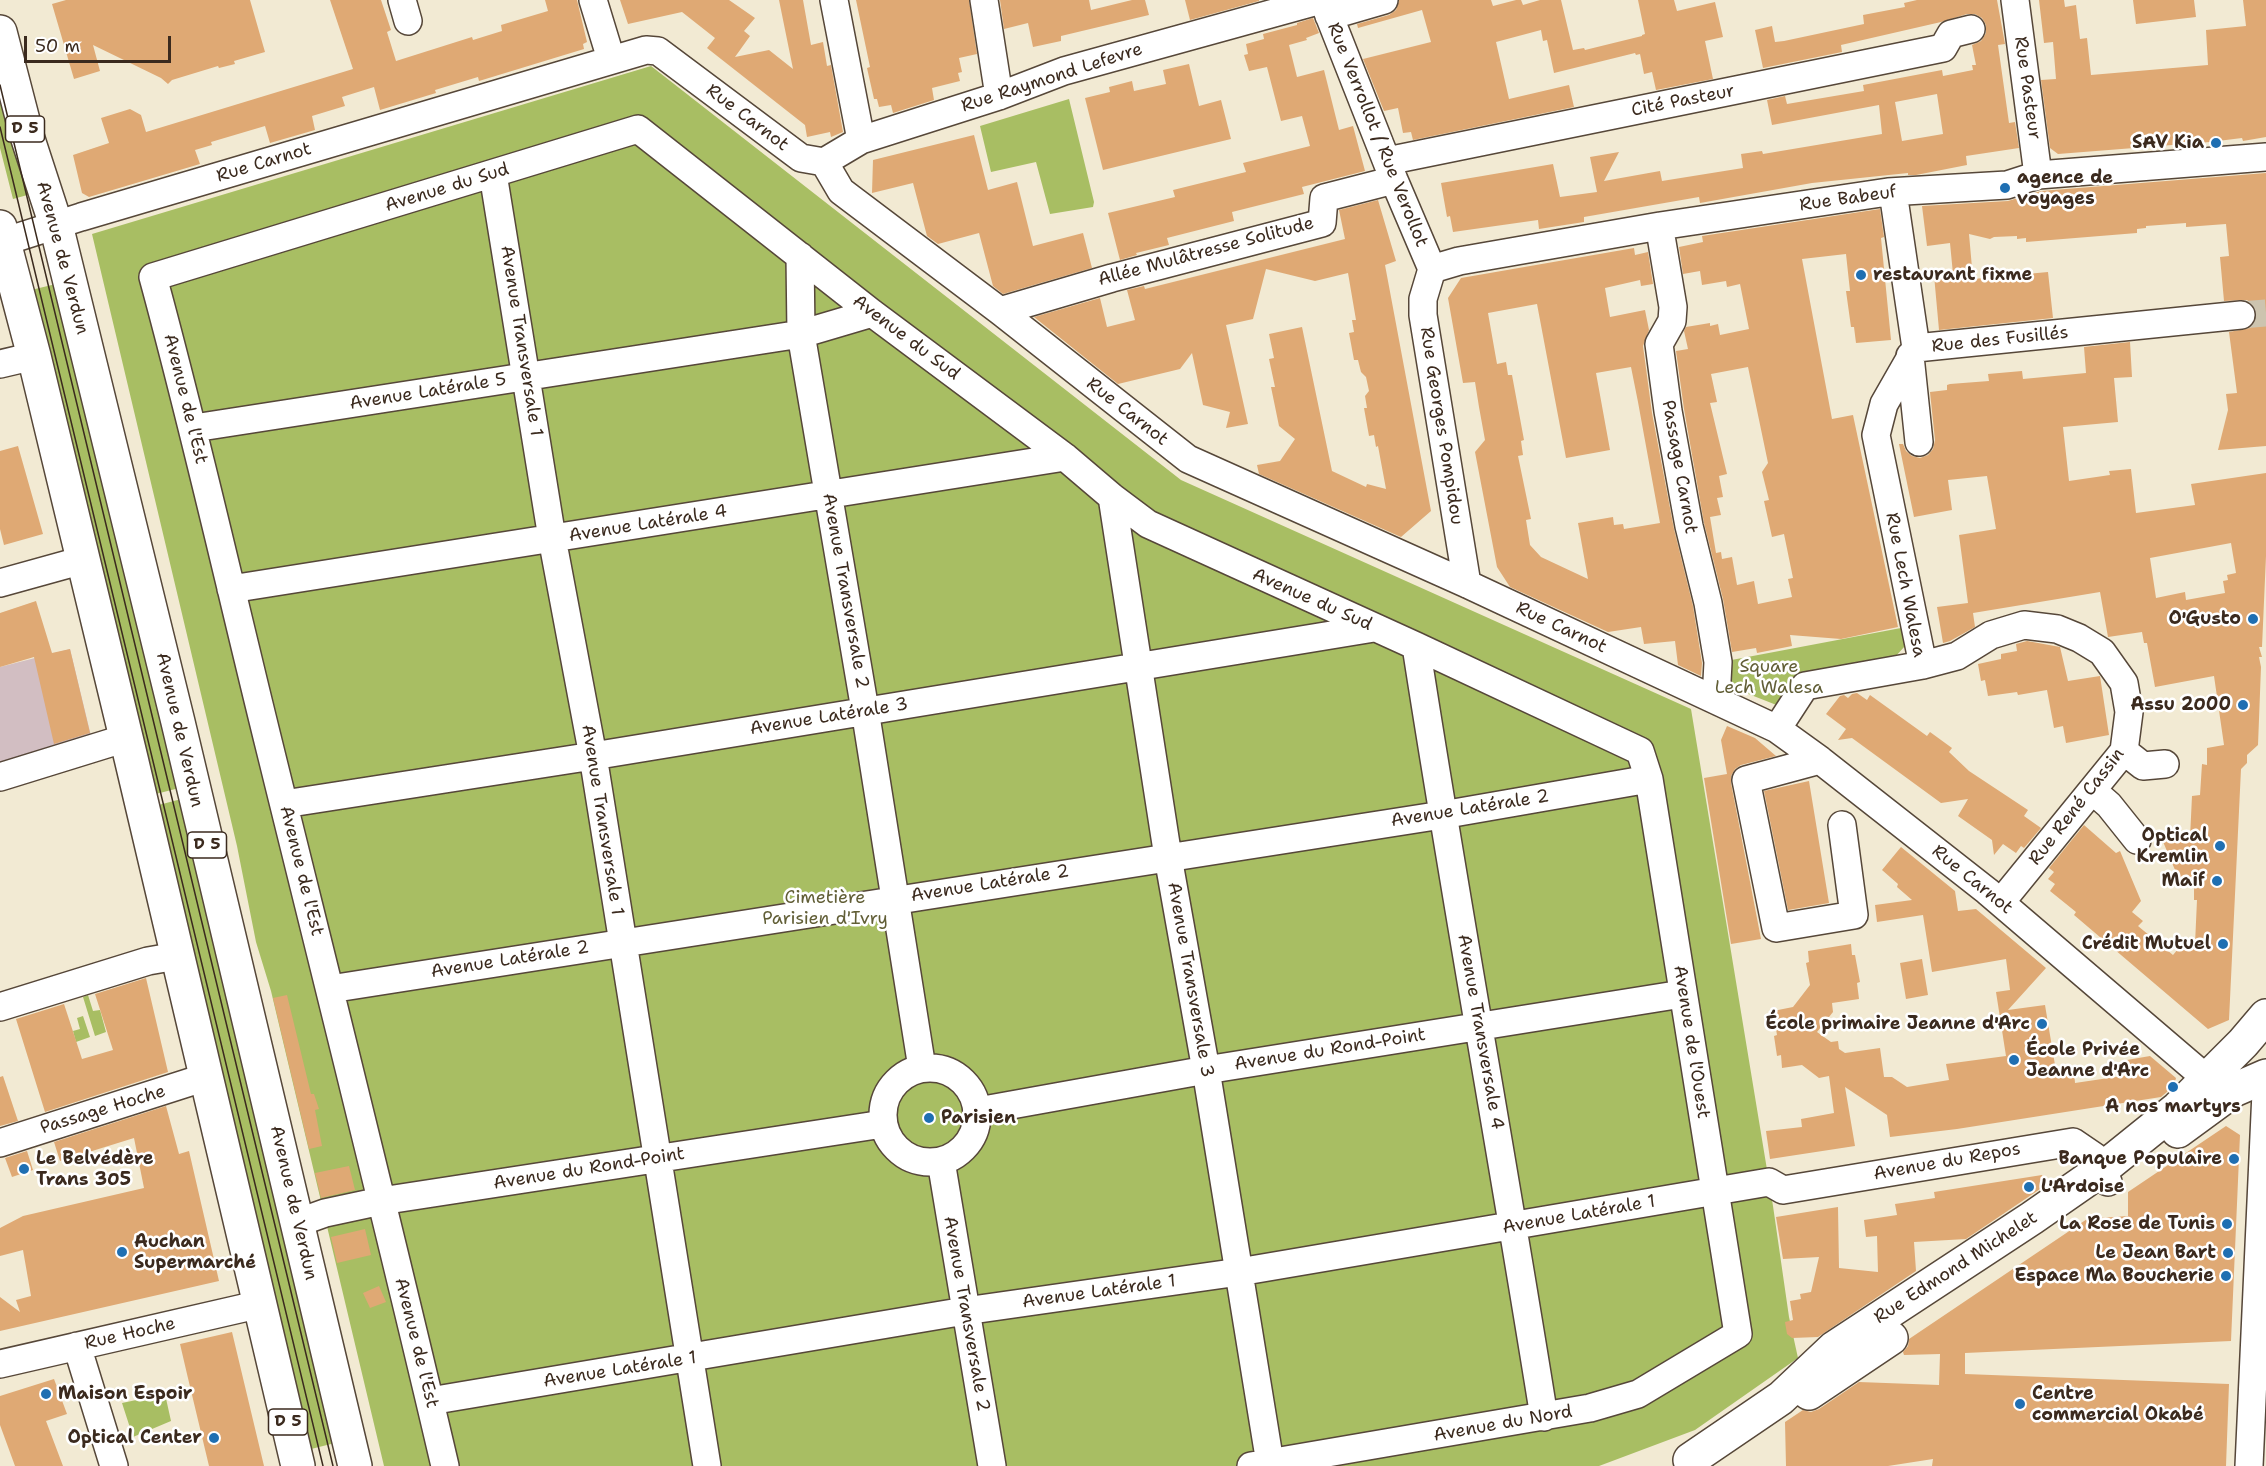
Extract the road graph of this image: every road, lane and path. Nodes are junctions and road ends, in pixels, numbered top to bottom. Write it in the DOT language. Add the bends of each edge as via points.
graph roads {
  1 [pos="593,0"];
  2 [pos="834,0"];
  3 [pos="984,0"];
  4 [pos="1384,0"];
  5 [pos="2015,0"];
  6 [pos="1324,5"];
  7 [pos="1971,29"];
  8 [pos="0,32"];
  9 [pos="611,59"];
  10 [pos="999,96"];
  11 [pos="861,140"];
  12 [pos="2266,157"];
  13 [pos="824,162"];
  14 [pos="1390,170"];
  15 [pos="493,174"];
  16 [pos="2038,176"];
  17 [pos="1893,192"];
  18 [pos="56,225"];
  19 [pos="1661,236"];
  20 [pos="1,237"];
  21 [pos="800,256"];
  22 [pos="1432,269"];
  23 [pos="153,278"];
  24 [pos="1000,311"];
  25 [pos="872,313"];
  26 [pos="2241,315"];
  27 [pos="801,334"];
  28 [pos="1913,352"];
  29 [pos="34,356"];
  30 [pos="0,364"];
  31 [pos="527,377"];
  32 [pos="194,428"];
  33 [pos="1919,442"];
  34 [pos="1065,457"];
  35 [pos="829,495"];
  36 [pos="1112,497"];
  37 [pos="552,538"];
  38 [pos="83,560"];
  39 [pos="0,583"];
  40 [pos="1467,584"];
  41 [pos="231,589"];
  42 [pos="1374,628"];
  43 [pos="1416,646"];
  44 [pos="1138,665"];
  45 [pos="1923,665"];
  46 [pos="1716,700"];
  47 [pos="865,710"];
  48 [pos="1776,729"];
  49 [pos="126,738"];
  50 [pos="1640,751"];
  51 [pos="2124,751"];
  52 [pos="593,756"];
  53 [pos="1820,760"];
  54 [pos="2164,764"];
  55 [pos="0,777"];
  56 [pos="1649,779"];
  57 [pos="2093,791"];
  58 [pos="284,804"];
  59 [pos="1442,815"];
  60 [pos="1842,825"];
  61 [pos="2137,840"];
  62 [pos="1168,857"];
  63 [pos="894,899"];
  64 [pos="2001,902"];
  65 [pos="621,943"];
  66 [pos="177,956"];
  67 [pos="330,989"];
  68 [pos="1682,994"];
  69 [pos="0,1007"];
  70 [pos="2266,1016"];
  71 [pos="1479,1027"];
  72 [pos="922,1068"];
  73 [pos="1206,1070"];
  74 [pos="2266,1076"];
  75 [pos="206,1077"];
  76 [pos="2220,1084"];
  77 [pos="2266,1092"];
  78 [pos="978,1110"];
  79 [pos="883,1124"];
  80 [pos="0,1143"];
  81 [pos="656,1158"];
  82 [pos="941,1161"];
  83 [pos="2104,1176"];
  84 [pos="1769,1182"];
  85 [pos="1716,1191"];
  86 [pos="381,1201"];
  87 [pos="297,1223"];
  88 [pos="1514,1226"];
  89 [pos="1239,1272"];
  90 [pos="261,1304"];
  91 [pos="965,1311"];
  92 [pos="1738,1334"];
  93 [pos="77,1346"];
  94 [pos="690,1358"];
  95 [pos="0,1364"];
  96 [pos="430,1401"];
  97 [pos="1544,1417"];
  98 [pos="1682,1463"];
  99 [pos="1260,1465"];
  100 [pos="113,1466"];
  101 [pos="298,1466"];
  102 [pos="355,1466"];
  103 [pos="445,1466"];
  104 [pos="707,1466"];
  105 [pos="992,1466"];
  106 [pos="2249,1466"];
  1 -- 9 [label="street"];
  2 -- 11 [label="street"];
  3 -- 10 [label="street"];
  4 -- 6 [label="street, Rue Raymond Lefevre"];
  5 -- 16 [label="street, Rue Pasteur"];
  6 -- 10 [label="street, Rue Raymond Lefevre" via="1064,71"];
  6 -- 14 [label="street, Rue Verrollot / Rue Verollot"];
  7 -- 14 [label="street, Cité Pasteur" via="1951,33 1943,48"];
  8 -- 18 [label="main road, Avenue de Verdun / D 5" via="27,136"];
  9 -- 13 [label="street, Rue Carnot" via="645,50 658,51 801,158"];
  9 -- 18 [label="street, Rue Carnot"];
  10 -- 11 [label="street, Rue Raymond Lefevre"];
  11 -- 13 [label="street, Rue Raymond Lefevre"];
  12 -- 16 [label="street, Rue Babeuf"];
  13 -- 24 [label="street, Rue Carnot" via="841,191"];
  14 -- 22 [label="street, Rue Verrollot / Rue Verollot"];
  14 -- 24 [label="street, Allée Mulâtresse Solitude" via="1324,198 1322,223"];
  15 -- 21 [label="street, Avenue du Sud" via="638,129"];
  15 -- 23 [label="street, Avenue du Sud"];
  15 -- 31 [label="street, Avenue Transversale 1"];
  16 -- 17 [label="street, Rue Babeuf" via="2007,185"];
  17 -- 22 [label="street, Rue Babeuf" via="1648,228"];
  17 -- 28 [label="street, Rue des Fusillés"];
  18 -- 20 [label="street, Rue Carnot"];
  18 -- 87 [label="main road, Avenue de Verdun / D 5"];
  19 -- 46 [label="street, Passage Carnot" via="1673,307 1672,321 1659,344 1689,526 1718,662"];
  20 -- 29 [label="main road, D 5"];
  21 -- 25 [label="street, Avenue du Sud"];
  21 -- 27 [label="street, Avenue Transversale 2"];
  22 -- 40 [label="street, Rue Georges Pompidou" via="1423,299 1423,315"];
  23 -- 32 [label="street, Avenue de l'Est"];
  24 -- 40 [label="street, Rue Carnot" via="1188,459"];
  25 -- 27 [label="street, Avenue Latérale 5"];
  25 -- 34 [label="street, Avenue du Sud"];
  26 -- 28 [label="street, Rue des Fusillés"];
  27 -- 31 [label="street, Avenue Latérale 5"];
  27 -- 35 [label="street, Avenue Transversale 2"];
  28 -- 33 [label="street"];
  28 -- 45 [label="street, Rue Lech Walesa" via="1884,404 1876,435"];
  29 -- 30 [label="street"];
  29 -- 38 [label="main road, D 5"];
  31 -- 32 [label="street, Avenue Latérale 5"];
  31 -- 37 [label="street, Avenue Transversale 1"];
  32 -- 41 [label="street, Avenue de l'Est"];
  34 -- 35 [label="street, Avenue Latérale 4"];
  34 -- 36 [label="street, Avenue du Sud"];
  35 -- 37 [label="street, Avenue Latérale 4"];
  35 -- 47 [label="street, Avenue Transversale 2"];
  36 -- 42 [label="street, Avenue du Sud" via="1148,524"];
  36 -- 44 [label="street, Avenue Transversale 3"];
  37 -- 41 [label="street, Avenue Latérale 4"];
  37 -- 52 [label="street, Avenue Transversale 1"];
  38 -- 39 [label="street"];
  38 -- 49 [label="main road, D 5"];
  40 -- 46 [label="street, Rue Carnot"];
  41 -- 58 [label="street, Avenue de l'Est"];
  42 -- 43 [label="street, Avenue du Sud"];
  42 -- 44 [label="street, Avenue Latérale 3"];
  43 -- 50 [label="street, Avenue du Sud"];
  43 -- 59 [label="street, Avenue Transversale 4"];
  44 -- 47 [label="street, Avenue Latérale 3"];
  44 -- 62 [label="street, Avenue Transversale 3"];
  45 -- 48 [label="street, Rue Lech Walesa" via="1805,686"];
  45 -- 51 [label="street, Rue René Cassin" via="1957,656 1991,634 2024,625 2057,629 2079,638 2102,652 2124,683 2129,712"];
  46 -- 48 [label="street, Rue Carnot"];
  47 -- 52 [label="street, Avenue Latérale 3"];
  47 -- 63 [label="street, Avenue Transversale 2"];
  48 -- 53 [label="street, Rue Carnot"];
  49 -- 55 [label="street"];
  49 -- 66 [label="main road, D 5"];
  50 -- 56 [label="street, Avenue de l'Ouest"];
  51 -- 54 [label="street" via="2143,766"];
  51 -- 57 [label="street, Rue René Cassin"];
  52 -- 58 [label="street, Avenue Latérale 3"];
  52 -- 65 [label="street, Avenue Transversale 1"];
  53 -- 60 [label="street" via="1746,780 1776,928 1854,915"];
  53 -- 64 [label="street, Rue Carnot"];
  56 -- 59 [label="street, Avenue Latérale 2"];
  56 -- 68 [label="street, Avenue de l'Ouest"];
  57 -- 61 [label="street"];
  57 -- 64 [label="street, Rue René Cassin"];
  58 -- 67 [label="street, Avenue de l'Est"];
  59 -- 62 [label="street, Avenue Latérale 2"];
  59 -- 71 [label="street, Avenue Transversale 4"];
  62 -- 63 [label="street, Avenue Latérale 2"];
  62 -- 73 [label="street, Avenue Transversale 3"];
  63 -- 65 [label="street, Avenue Latérale 2"];
  63 -- 72 [label="street, Avenue Transversale 2"];
  64 -- 76 [label="street, Rue Carnot"];
  65 -- 67 [label="street, Avenue Latérale 2"];
  65 -- 81 [label="street, Avenue Transversale 1"];
  66 -- 69 [label="street"];
  66 -- 75 [label="main road, D 5"];
  67 -- 86 [label="street, Avenue de l'Est"];
  68 -- 71 [label="street, Avenue du Rond-Point"];
  68 -- 85 [label="street, Avenue de l'Ouest"];
  70 -- 76 [label="main road, Rue Edmond Michelet" via="2243,1043"];
  71 -- 73 [label="street, Avenue du Rond-Point"];
  71 -- 88 [label="street, Avenue Transversale 4"];
  72 -- 78 [label="street" via="937,1068 965,1082"];
  72 -- 79 [label="street" via="907,1072 891,1088 882,1109"];
  73 -- 78 [label="street, Avenue du Rond-Point"];
  73 -- 89 [label="street, Avenue Transversale 3"];
  74 -- 76 [label="main road, Rue Edmond Michelet"];
  75 -- 80 [label="street, Passage Hoche"];
  75 -- 90 [label="main road, D 5"];
  76 -- 83 [label="main road, Rue Edmond Michelet"];
  77 -- 106 [label="street"];
  78 -- 82 [label="street" via="972,1137 964,1148"];
  79 -- 81 [label="street, Avenue du Rond-Point"];
  79 -- 82 [label="street" via="888,1138 910,1159"];
  81 -- 86 [label="street, Avenue du Rond-Point"];
  81 -- 94 [label="street, Avenue Transversale 1"];
  82 -- 91 [label="street, Avenue Transversale 2"];
  83 -- 84 [label="street, Avenue du Repos" via="2095,1157 2073,1142 1783,1190"];
  83 -- 98 [label="main road, Rue Edmond Michelet" via="2043,1227 2027,1246 1721,1452"];
  84 -- 85 [label="street, Avenue Latérale 1"];
  85 -- 88 [label="street, Avenue Latérale 1"];
  85 -- 92 [label="street, Avenue de l'Ouest"];
  86 -- 87 [label="street, Avenue du Rond-Point"];
  86 -- 96 [label="street, Avenue de l'Est"];
  87 -- 102 [label="main road, Avenue de Verdun / D 5"];
  88 -- 89 [label="street, Avenue Latérale 1"];
  88 -- 97 [label="street, Avenue Transversale 4"];
  89 -- 91 [label="street, Avenue Latérale 1"];
  89 -- 99 [label="street, Avenue Transversale 3"];
  90 -- 93 [label="street, Rue Hoche"];
  90 -- 101 [label="main road, D 5"];
  91 -- 94 [label="street, Avenue Latérale 1"];
  91 -- 105 [label="street, Avenue Transversale 2"];
  92 -- 97 [label="street, Avenue du Nord" via="1638,1394"];
  93 -- 95 [label="street, Rue Hoche"];
  93 -- 100 [label="street"];
  94 -- 96 [label="street, Avenue Latérale 1"];
  94 -- 104 [label="street, Avenue Transversale 1"];
  96 -- 103 [label="street, Avenue de l'Est"];
  97 -- 99 [label="street, Avenue du Nord"];
}
